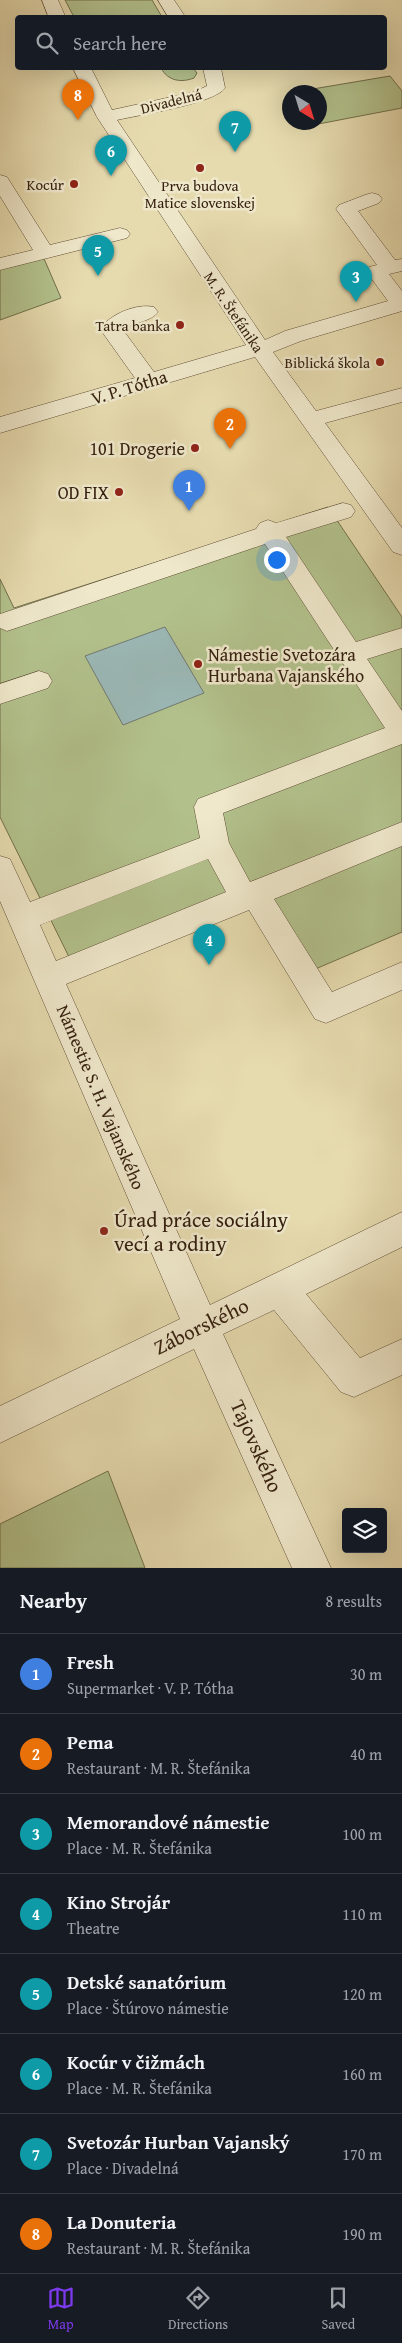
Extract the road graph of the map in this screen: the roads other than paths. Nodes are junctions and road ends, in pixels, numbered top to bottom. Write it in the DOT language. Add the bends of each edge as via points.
graph roads {
  1 [pos="50,0"];
  2 [pos="166,0"];
  3 [pos="57,15"];
  4 [pos="176,15"];
  5 [pos="83,70"];
  6 [pos="212,70"];
  7 [pos="106,117"];
  8 [pos="0,181"];
  9 [pos="372,199"];
  10 [pos="120,234"];
  11 [pos="44,251"];
  12 [pos="0,264"];
  13 [pos="396,267"];
  14 [pos="147,312"];
  15 [pos="258,348"];
  16 [pos="149,381"];
  17 [pos="402,395"];
  18 [pos="310,420"];
  19 [pos="0,425"];
  20 [pos="343,511"];
  21 [pos="392,515"];
  22 [pos="269,531"];
  23 [pos="402,546"];
  24 [pos="7,621"];
  25 [pos="402,638"];
  26 [pos="350,654"];
  27 [pos="40,681"];
  28 [pos="0,694"];
  29 [pos="402,834"];
  30 [pos="215,844"];
  31 [pos="0,868"];
  32 [pos="250,897"];
  33 [pos="23,918"];
  34 [pos="402,976"];
  35 [pos="49,977"];
  36 [pos="402,1229"];
  37 [pos="279,1288"];
  38 [pos="202,1325"];
  39 [pos="402,1357"];
  40 [pos="0,1425"];
  41 [pos="312,1568"];
  1 -- 3 [label="street"];
  2 -- 4 [label="street"];
  5 -- 7 [label="street, M. R. Štefánika"];
  6 -- 7 [label="street, Divadelná" via="216,88 200,96"];
  7 -- 15 [label="street, M. R. Štefánika"];
  8 -- 11 [label="street"];
  9 -- 13 [label="street" via="346,209"];
  10 -- 11 [label="street"];
  11 -- 12 [label="street"];
  13 -- 15 [label="street, V. P. Tótha" via="376,271 401,304"];
  14 -- 16 [label="street" via="122,320 111,329"];
  15 -- 16 [label="street, V. P. Tótha"];
  15 -- 18 [label="street, M. R. Štefánika"];
  16 -- 19 [label="street, V. P. Tótha"];
  17 -- 18 [label="street"];
  18 -- 21 [label="street, M. R. Štefánika"];
  20 -- 22 [label="street"];
  21 -- 23 [label="street, M. R. Štefánika"];
  22 -- 24 [label="street"];
  22 -- 26 [label="street"];
  25 -- 26 [label="street"];
  26 -- 30 [label="street" via="402,733 208,807"];
  27 -- 28 [label="street"];
  29 -- 32 [label="street"];
  30 -- 32 [label="street"];
  30 -- 33 [label="street"];
  31 -- 33 [label="street, Námestie S. H. Vajanského"];
  32 -- 34 [label="street" via="326,1009"];
  32 -- 35 [label="street"];
  33 -- 35 [label="street, Námestie S. H. Vajanského"];
  35 -- 38 [label="street, Námestie S. H. Vajanského"];
  36 -- 37 [label="street, Záborského"];
  37 -- 38 [label="street, Záborského"];
  37 -- 39 [label="street" via="354,1379"];
  38 -- 40 [label="street, Záborského"];
  38 -- 41 [label="street, Tajovského"];
}
